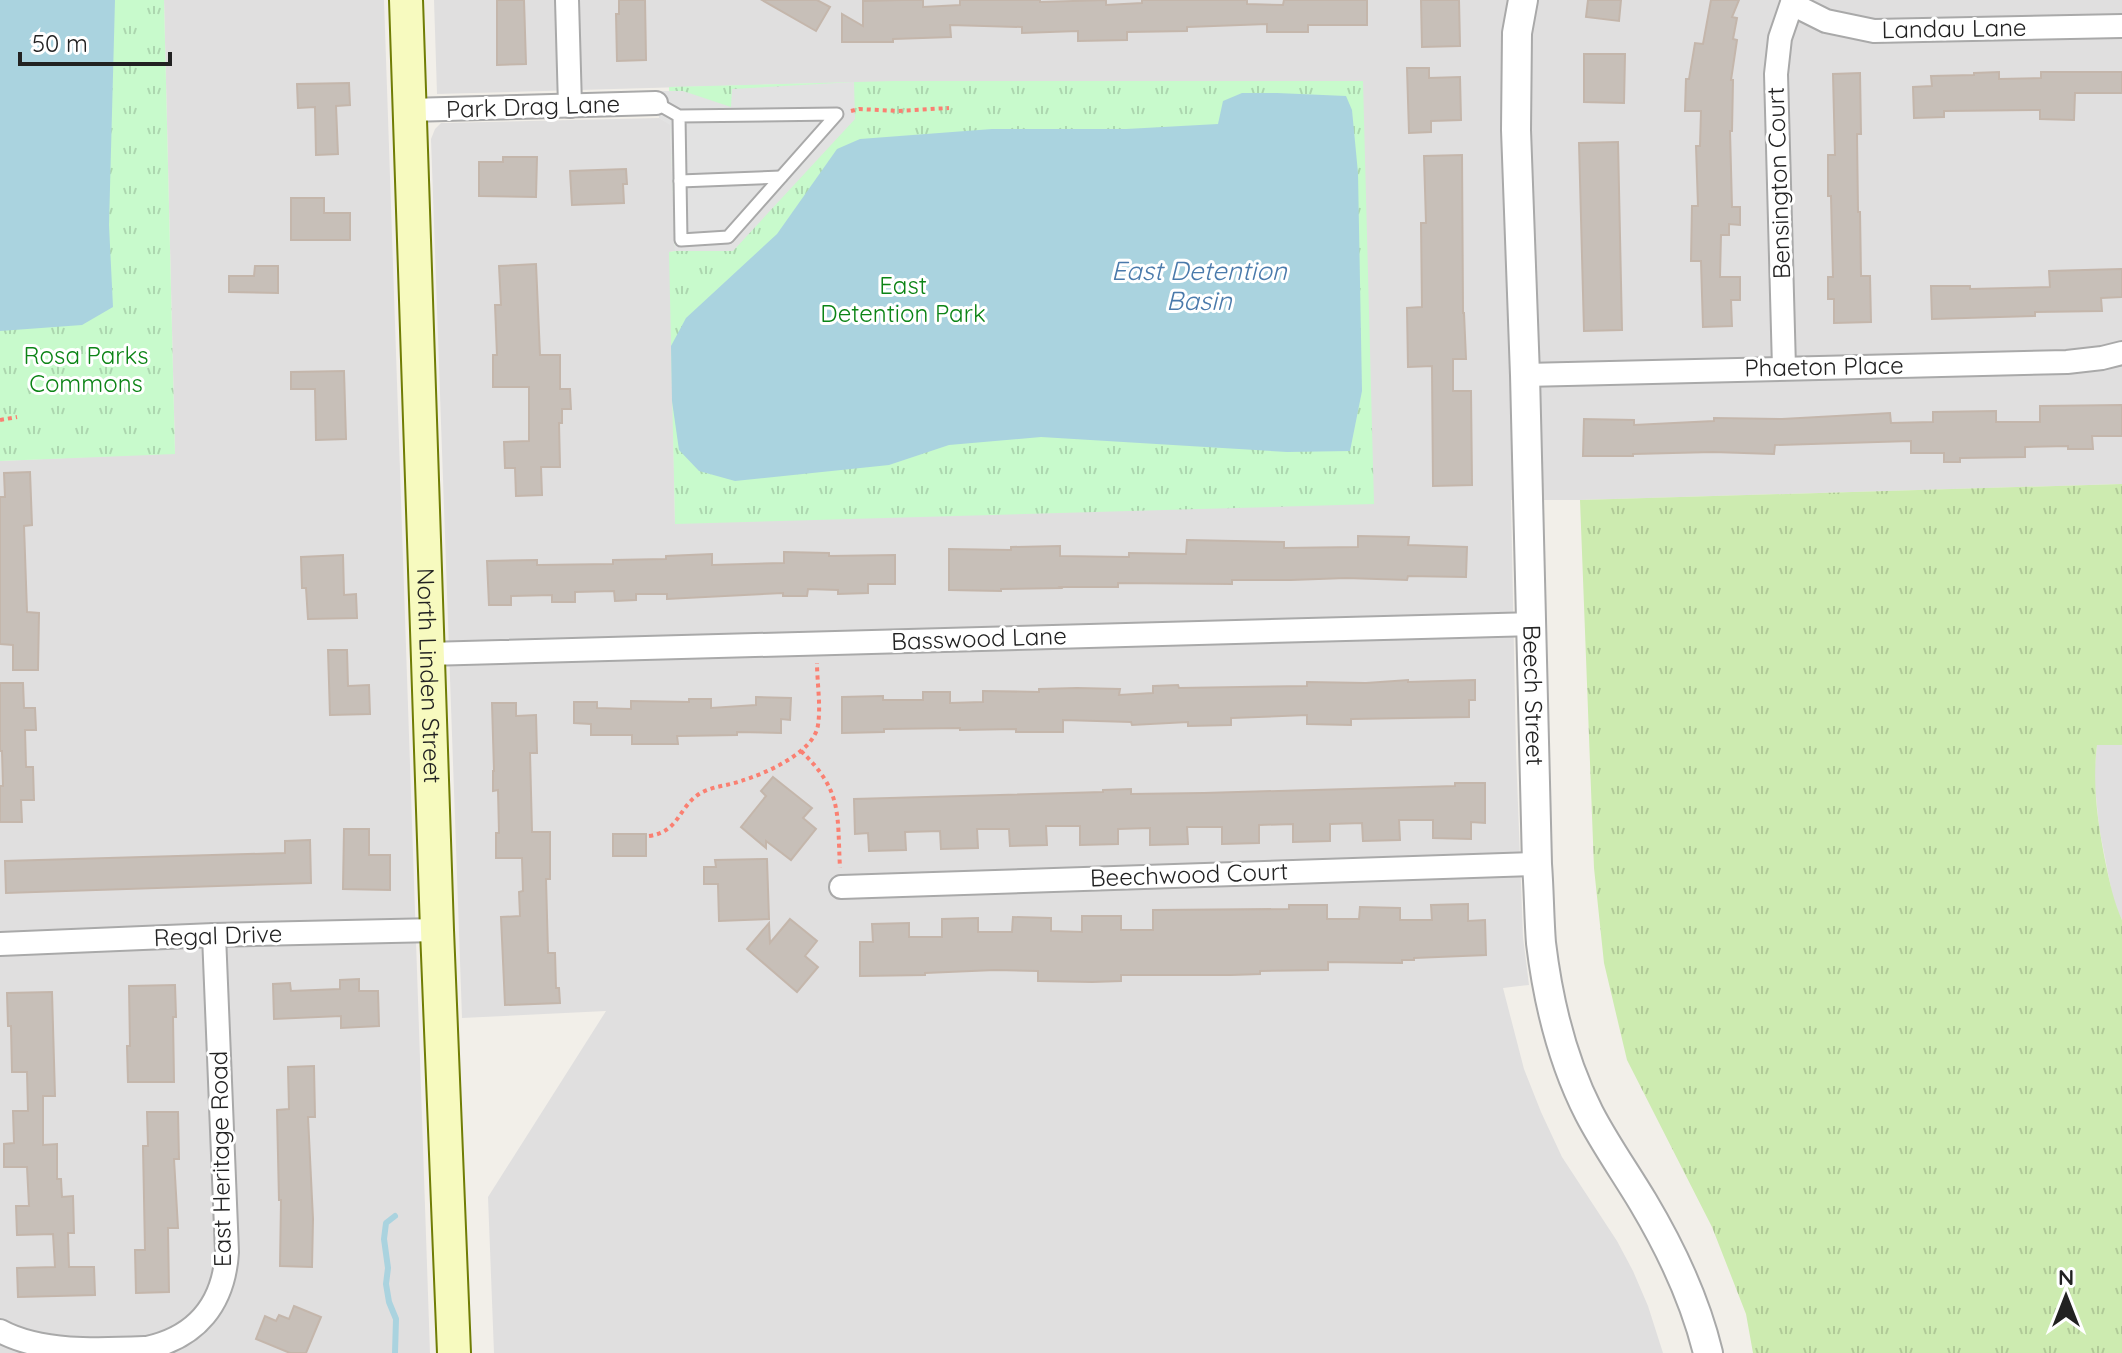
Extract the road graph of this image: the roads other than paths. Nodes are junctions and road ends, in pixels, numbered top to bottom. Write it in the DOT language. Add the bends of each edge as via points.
graph roads {
  1 [pos="406,0"];
  2 [pos="567,0"];
  3 [pos="1523,0"];
  4 [pos="1793,2"];
  5 [pos="2122,26"];
  6 [pos="656,103"];
  7 [pos="570,106"];
  8 [pos="409,110"];
  9 [pos="679,116"];
  10 [pos="781,177"];
  11 [pos="680,181"];
  12 [pos="2122,353"];
  13 [pos="1784,368"];
  14 [pos="1525,375"];
  15 [pos="1531,624"];
  16 [pos="427,654"];
  17 [pos="1537,864"];
  18 [pos="841,887"];
  19 [pos="437,930"];
  20 [pos="214,935"];
  21 [pos="0,944"];
  22 [pos="0,1331"];
  23 [pos="454,1353"];
  24 [pos="1708,1353"];
  1 -- 8 [label="main road, North Linden Street"];
  2 -- 7 [label="street"];
  3 -- 14 [label="street, Beech Street" via="1516,87"];
  4 -- 5 [label="street, Landau Lane" via="1826,21 1874,31"];
  4 -- 13 [label="street, Bensington Court" via="1780,38 1776,74"];
  6 -- 7 [label="street, Park Drag Lane"];
  6 -- 9 [label="lane"];
  7 -- 8 [label="street, Park Drag Lane"];
  8 -- 16 [label="main road, North Linden Street"];
  9 -- 10 [label="lane" via="837,114"];
  9 -- 11 [label="lane"];
  10 -- 11 [label="lane"];
  10 -- 11 [label="lane" via="728,237 681,240"];
  12 -- 13 [label="street, Phaeton Place" via="2067,362"];
  13 -- 14 [label="street, Phaeton Place"];
  14 -- 15 [label="street, Beech Street"];
  15 -- 16 [label="street, Basswood Lane"];
  15 -- 17 [label="street, Beech Street"];
  16 -- 19 [label="main road, North Linden Street"];
  17 -- 18 [label="street, Beechwood Court"];
  17 -- 24 [label="street, Beech Street" via="1541,942 1563,1049 1587,1110 1667,1243"];
  19 -- 20 [label="street, Regal Drive"];
  19 -- 23 [label="main road, North Linden Street"];
  20 -- 21 [label="street, Regal Drive"];
  20 -- 22 [label="street, East Heritage Road" via="227,1252 217,1296 199,1322 175,1339 147,1348 55,1350 32,1347"];
}
